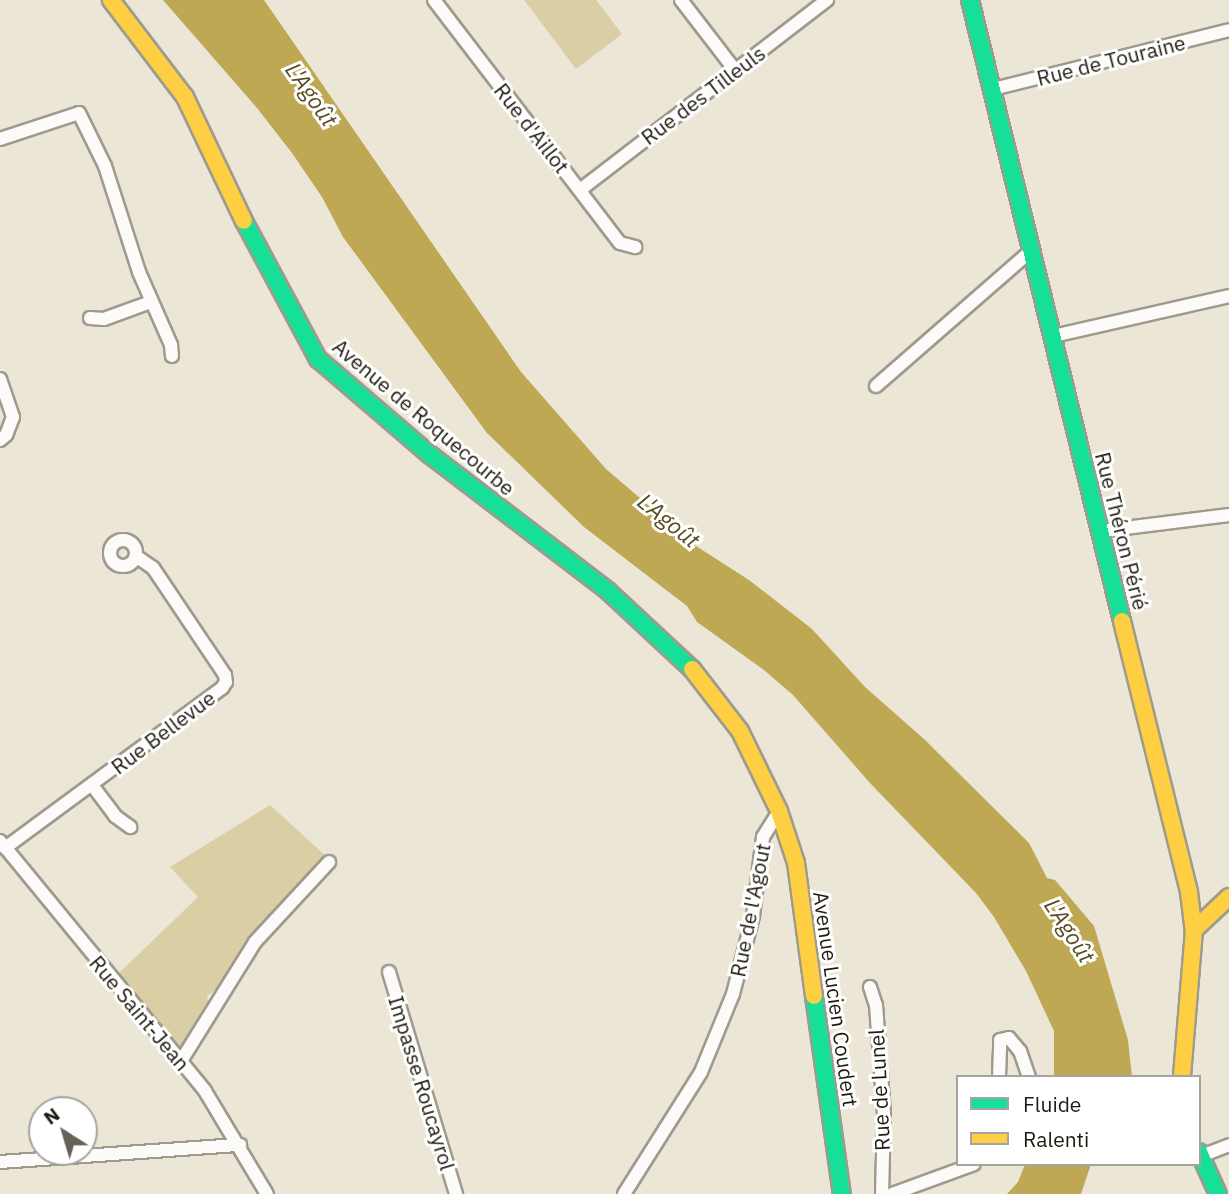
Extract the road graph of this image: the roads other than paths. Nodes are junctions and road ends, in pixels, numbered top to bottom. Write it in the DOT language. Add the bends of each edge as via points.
graph roads {
  1 [pos="111,0"];
  2 [pos="434,0"];
  3 [pos="681,0"];
  4 [pos="827,0"];
  5 [pos="970,0"];
  6 [pos="1229,30"];
  7 [pos="735,70"];
  8 [pos="993,89"];
  9 [pos="0,139"];
  10 [pos="559,164"];
  11 [pos="601,173"];
  12 [pos="580,190"];
  13 [pos="635,247"];
  14 [pos="1031,251"];
  15 [pos="1229,296"];
  16 [pos="151,302"];
  17 [pos="90,318"];
  18 [pos="1053,336"];
  19 [pos="172,356"];
  20 [pos="0,379"];
  21 [pos="876,386"];
  22 [pos="0,440"];
  23 [pos="1229,515"];
  24 [pos="1101,531"];
  25 [pos="136,556"];
  26 [pos="92,785"];
  27 [pos="779,811"];
  28 [pos="130,827"];
  29 [pos="4,853"];
  30 [pos="329,862"];
  31 [pos="1229,897"];
  32 [pos="1194,930"];
  33 [pos="389,972"];
  34 [pos="870,987"];
  35 [pos="180,1061"];
  36 [pos="999,1075"];
  37 [pos="1028,1075"];
  38 [pos="1182,1075"];
  39 [pos="240,1145"];
  40 [pos="1229,1145"];
  41 [pos="1201,1154"];
  42 [pos="1201,1156"];
  43 [pos="0,1162"];
  44 [pos="969,1166"];
  45 [pos="267,1194"];
  46 [pos="456,1194"];
  47 [pos="624,1194"];
  48 [pos="842,1194"];
  49 [pos="882,1194"];
  50 [pos="892,1194"];
  51 [pos="1218,1194"];
  1 -- 27 [label="main road, Avenue de Roquecourbe" via="185,97 258,250 318,359 429,454 608,591 688,663 740,731"];
  2 -- 10 [label="street, Rue d'Aillot"];
  3 -- 7 [label="street"];
  4 -- 7 [label="street, Rue des Tilleuls"];
  5 -- 8 [label="main road, Rue Théron Périé"];
  6 -- 8 [label="street, Rue de Touraine"];
  7 -- 11 [label="street, Rue des Tilleuls"];
  8 -- 14 [label="main road, Rue Théron Périé"];
  9 -- 16 [label="street" via="79,113 105,166"];
  10 -- 11 [label="street" via="581,174"];
  10 -- 12 [label="street, Rue d'Aillot"];
  11 -- 12 [label="street, Rue des Tilleuls"];
  12 -- 13 [label="street, Rue d'Aillot" via="620,243"];
  14 -- 18 [label="main road, Rue Théron Périé"];
  14 -- 21 [label="street"];
  15 -- 18 [label="street"];
  16 -- 17 [label="street" via="104,320"];
  16 -- 19 [label="street"];
  18 -- 24 [label="main road, Rue Théron Périé"];
  20 -- 22 [label="street" via="13,417"];
  23 -- 24 [label="street"];
  24 -- 32 [label="main road, Rue Théron Périé" via="1189,892"];
  25 -- 26 [label="street, Rue Bellevue" via="153,568 226,682"];
  26 -- 28 [label="street" via="115,816"];
  26 -- 29 [label="street, Rue Bellevue"];
  27 -- 47 [label="street, Rue de l'Agout" via="763,837 752,915 733,994 701,1072"];
  27 -- 48 [label="main road, Avenue Lucien Coudert" via="796,863"];
  29 -- 35 [label="street, Rue Saint-Jean"];
  30 -- 35 [label="street" via="255,943"];
  31 -- 32 [label="main road"];
  32 -- 38 [label="main road, Rue Théron Périé"];
  33 -- 46 [label="street, Impasse Roucayrol"];
  34 -- 49 [label="street, Rue de Lunel" via="876,1006 884,1113"];
  35 -- 39 [label="street, Rue Saint-Jean"];
  36 -- 37 [label="street" via="1000,1040 1009,1038 1020,1051"];
  39 -- 43 [label="street"];
  39 -- 45 [label="street, Rue Saint-Jean"];
  40 -- 41 [label="street"];
  42 -- 51 [label="main road"];
  44 -- 50 [label="street"];
}
